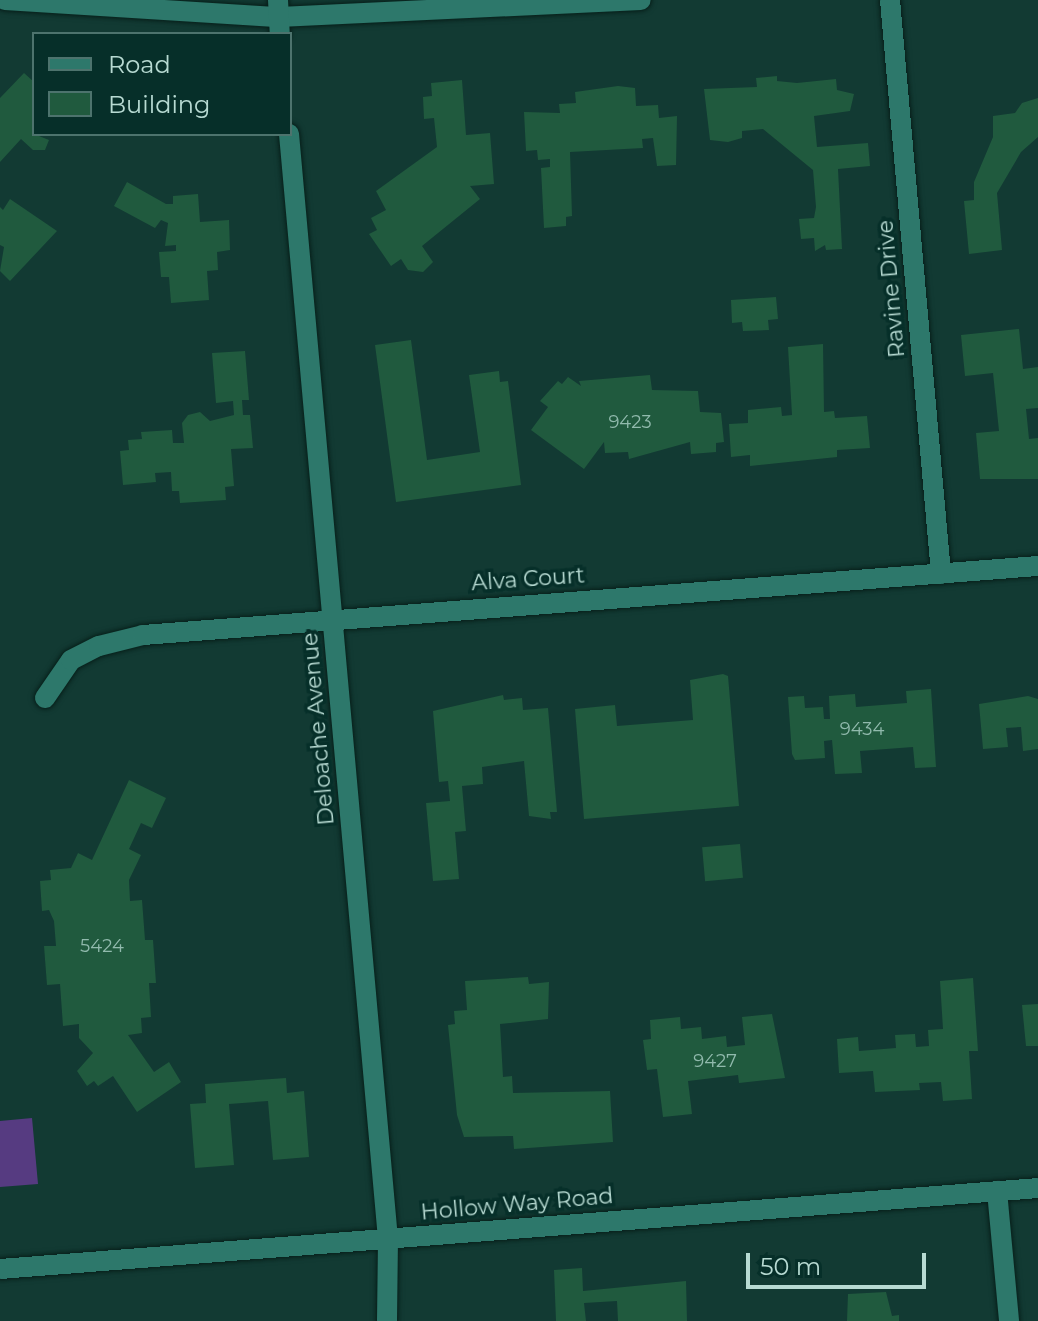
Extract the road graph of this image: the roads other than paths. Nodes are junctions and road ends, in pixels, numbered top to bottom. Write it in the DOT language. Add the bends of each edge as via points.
graph roads {
  1 [pos="5,0"];
  2 [pos="641,0"];
  3 [pos="890,0"];
  4 [pos="279,17"];
  5 [pos="289,136"];
  6 [pos="1038,566"];
  7 [pos="941,574"];
  8 [pos="333,618"];
  9 [pos="45,698"];
  10 [pos="1038,1188"];
  11 [pos="997,1191"];
  12 [pos="388,1239"];
  13 [pos="0,1269"];
  14 [pos="387,1321"];
  15 [pos="1009,1321"];
  1 -- 4 [label="street"];
  2 -- 4 [label="street"];
  3 -- 7 [label="street, Ravine Drive"];
  5 -- 8 [label="street, Deloache Avenue"];
  6 -- 7 [label="street, Alva Court"];
  7 -- 8 [label="street, Alva Court"];
  8 -- 9 [label="street, Alva Court" via="143,635 99,646 71,660"];
  8 -- 12 [label="street, Deloache Avenue"];
  10 -- 11 [label="street, Hollow Way Road"];
  11 -- 12 [label="street, Hollow Way Road"];
  11 -- 15 [label="street"];
  12 -- 13 [label="street, Hollow Way Road"];
  12 -- 14 [label="street, Deloache Avenue"];
}
